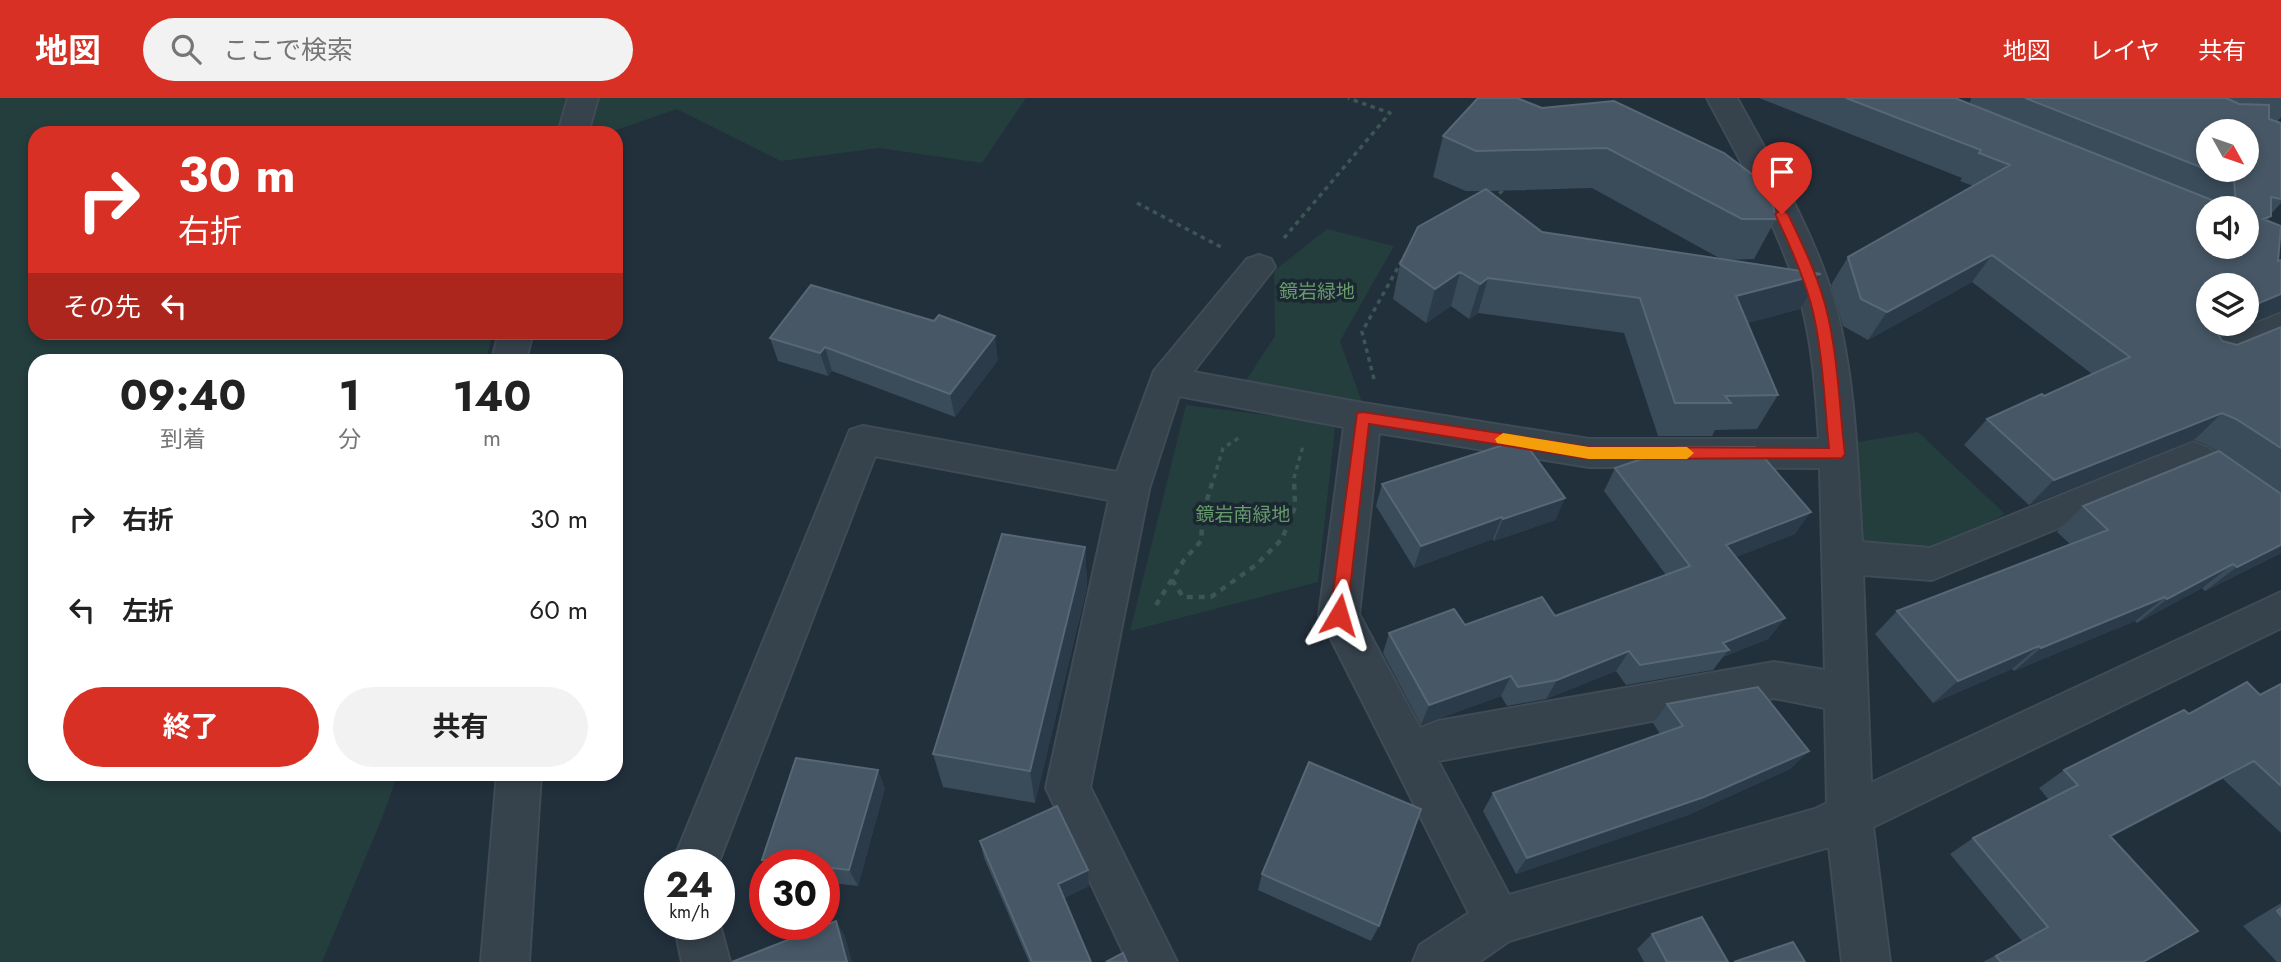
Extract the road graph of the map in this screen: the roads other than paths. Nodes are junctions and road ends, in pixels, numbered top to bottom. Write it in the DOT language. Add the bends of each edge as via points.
graph roads {
  1 [pos="583,98"];
  2 [pos="1722,98"];
  3 [pos="575,126"];
  4 [pos="1259,267"];
  5 [pos="2281,325"];
  6 [pos="2208,357"];
  7 [pos="1166,380"];
  8 [pos="1374,419"];
  9 [pos="1837,454"];
  10 [pos="1130,489"];
  11 [pos="2281,517"];
  12 [pos="1843,557"];
  13 [pos="2281,609"];
  14 [pos="1847,693"];
  15 [pos="1410,751"];
  16 [pos="518,781"];
  17 [pos="1850,817"];
  18 [pos="701,849"];
  19 [pos="1499,921"];
  20 [pos="701,940"];
  21 [pos="505,962"];
  22 [pos="706,962"];
  23 [pos="1153,962"];
  24 [pos="1437,962"];
  25 [pos="1866,962"];
  1 -- 3 [label="street"];
  2 -- 9 [label="street" via="1776,202 1818,304"];
  4 -- 7 [label="street"];
  5 -- 6 [label="street"];
  7 -- 8 [label="street" via="1309,413"];
  7 -- 10 [label="street"];
  8 -- 9 [label="street" via="1589,453"];
  8 -- 15 [label="street" via="1339,615"];
  9 -- 12 [label="street"];
  10 -- 18 [label="street" via="863,440"];
  10 -- 23 [label="street" via="1068,788"];
  11 -- 12 [label="street" via="2193,457 1932,564"];
  12 -- 14 [label="street"];
  13 -- 17 [label="street"];
  14 -- 15 [label="street" via="1773,680 1438,741"];
  14 -- 17 [label="street"];
  15 -- 19 [label="street"];
  16 -- 21 [label="street"];
  17 -- 19 [label="street" via="1821,830"];
  17 -- 25 [label="street"];
  19 -- 24 [label="street"];
  20 -- 22 [label="street"];
}
